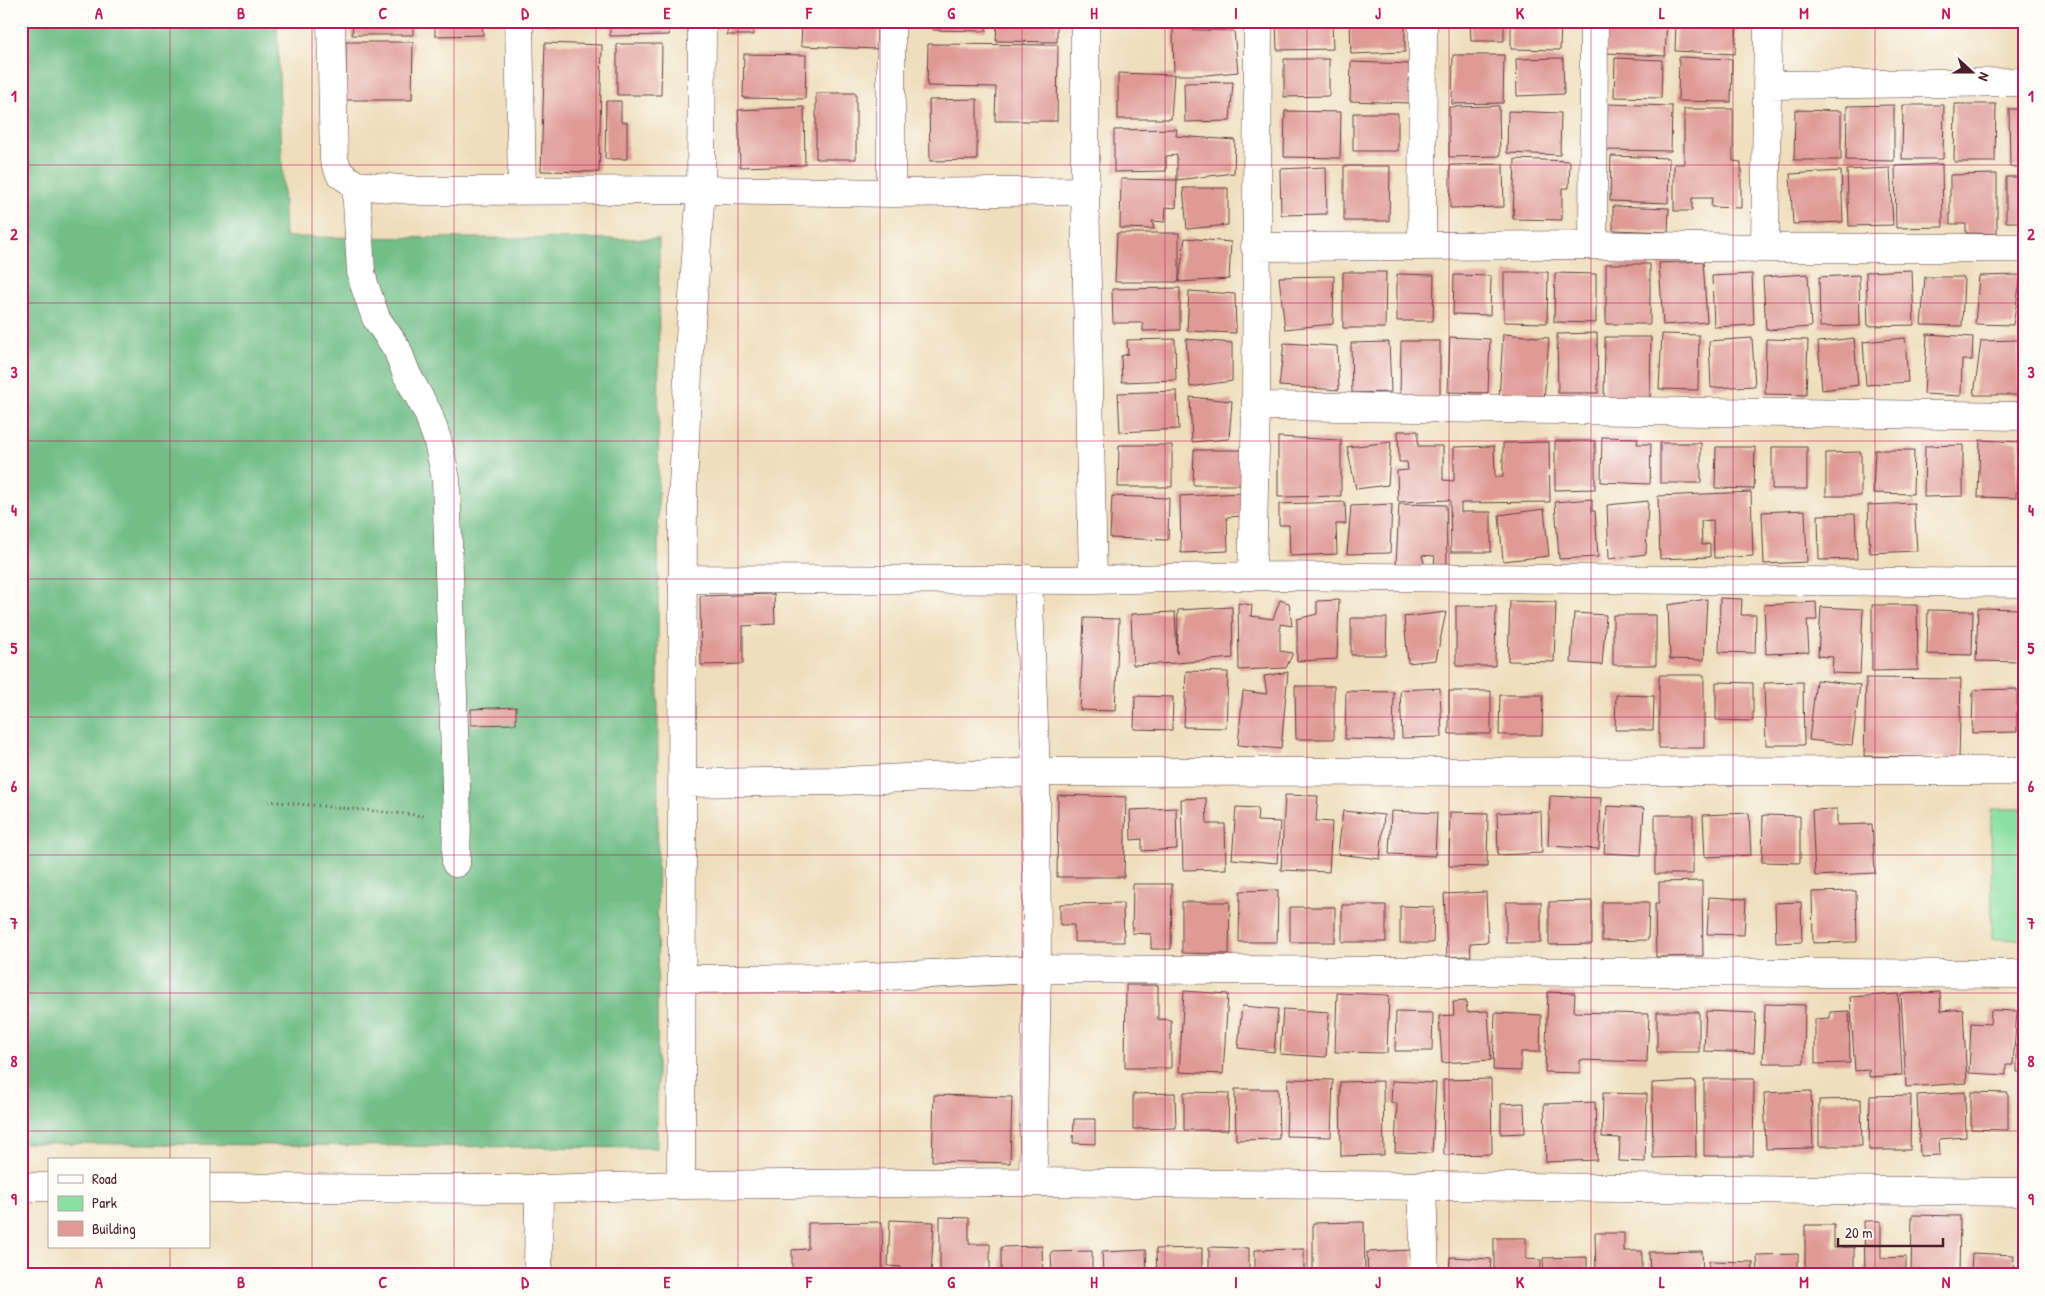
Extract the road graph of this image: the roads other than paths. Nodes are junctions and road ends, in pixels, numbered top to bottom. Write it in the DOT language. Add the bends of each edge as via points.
graph roads {
  1 [pos="332,21"];
  2 [pos="519,21"];
  3 [pos="702,21"];
  4 [pos="891,21"];
  5 [pos="1085,21"];
  6 [pos="1258,21"];
  7 [pos="1423,21"];
  8 [pos="1594,21"];
  9 [pos="1768,21"];
  10 [pos="2024,82"];
  11 [pos="1767,85"];
  12 [pos="356,185"];
  13 [pos="522,190"];
  14 [pos="701,190"];
  15 [pos="1085,191"];
  16 [pos="891,193"];
  17 [pos="1593,245"];
  18 [pos="1422,246"];
  19 [pos="1255,247"];
  20 [pos="1765,248"];
  21 [pos="2024,248"];
  22 [pos="1256,406"];
  23 [pos="2024,416"];
  24 [pos="1252,576"];
  25 [pos="682,579"];
  26 [pos="1028,579"];
  27 [pos="1093,580"];
  28 [pos="2024,582"];
  29 [pos="2024,771"];
  30 [pos="1036,772"];
  31 [pos="683,784"];
  32 [pos="456,863"];
  33 [pos="1037,969"];
  34 [pos="2024,974"];
  35 [pos="682,979"];
  36 [pos="1033,1182"];
  37 [pos="681,1185"];
  38 [pos="1422,1186"];
  39 [pos="21,1187"];
  40 [pos="48,1187"];
  41 [pos="210,1188"];
  42 [pos="539,1189"];
  43 [pos="2024,1192"];
  44 [pos="538,1275"];
  45 [pos="1425,1275"];
  1 -- 12 [label="street" via="334,160 340,174"];
  2 -- 13 [label="street"];
  3 -- 14 [label="street"];
  4 -- 16 [label="street"];
  5 -- 15 [label="street"];
  6 -- 19 [label="street"];
  7 -- 18 [label="street"];
  8 -- 17 [label="street"];
  9 -- 11 [label="street"];
  10 -- 11 [label="street"];
  11 -- 20 [label="street"];
  12 -- 13 [label="street" via="422,190"];
  12 -- 32 [label="street" via="361,272 365,287 376,318 397,349 428,413 446,479"];
  13 -- 14 [label="street"];
  14 -- 16 [label="street"];
  14 -- 25 [label="street" via="689,361"];
  15 -- 16 [label="street"];
  15 -- 27 [label="street"];
  17 -- 18 [label="street"];
  17 -- 20 [label="street"];
  18 -- 19 [label="street"];
  19 -- 22 [label="street"];
  20 -- 21 [label="street"];
  22 -- 23 [label="street"];
  22 -- 24 [label="street"];
  24 -- 27 [label="street"];
  24 -- 28 [label="street"];
  25 -- 26 [label="street"];
  25 -- 31 [label="street"];
  26 -- 27 [label="street"];
  26 -- 30 [label="street"];
  29 -- 30 [label="street"];
  30 -- 31 [label="street"];
  30 -- 33 [label="street"];
  31 -- 35 [label="street"];
  33 -- 34 [label="street"];
  33 -- 35 [label="street" via="845,978"];
  33 -- 36 [label="street"];
  35 -- 37 [label="street"];
  36 -- 37 [label="street"];
  36 -- 38 [label="street"];
  37 -- 42 [label="street"];
  38 -- 43 [label="street"];
  38 -- 45 [label="street"];
  39 -- 40 [label="street"];
  41 -- 42 [label="street"];
  42 -- 44 [label="street"];
}
